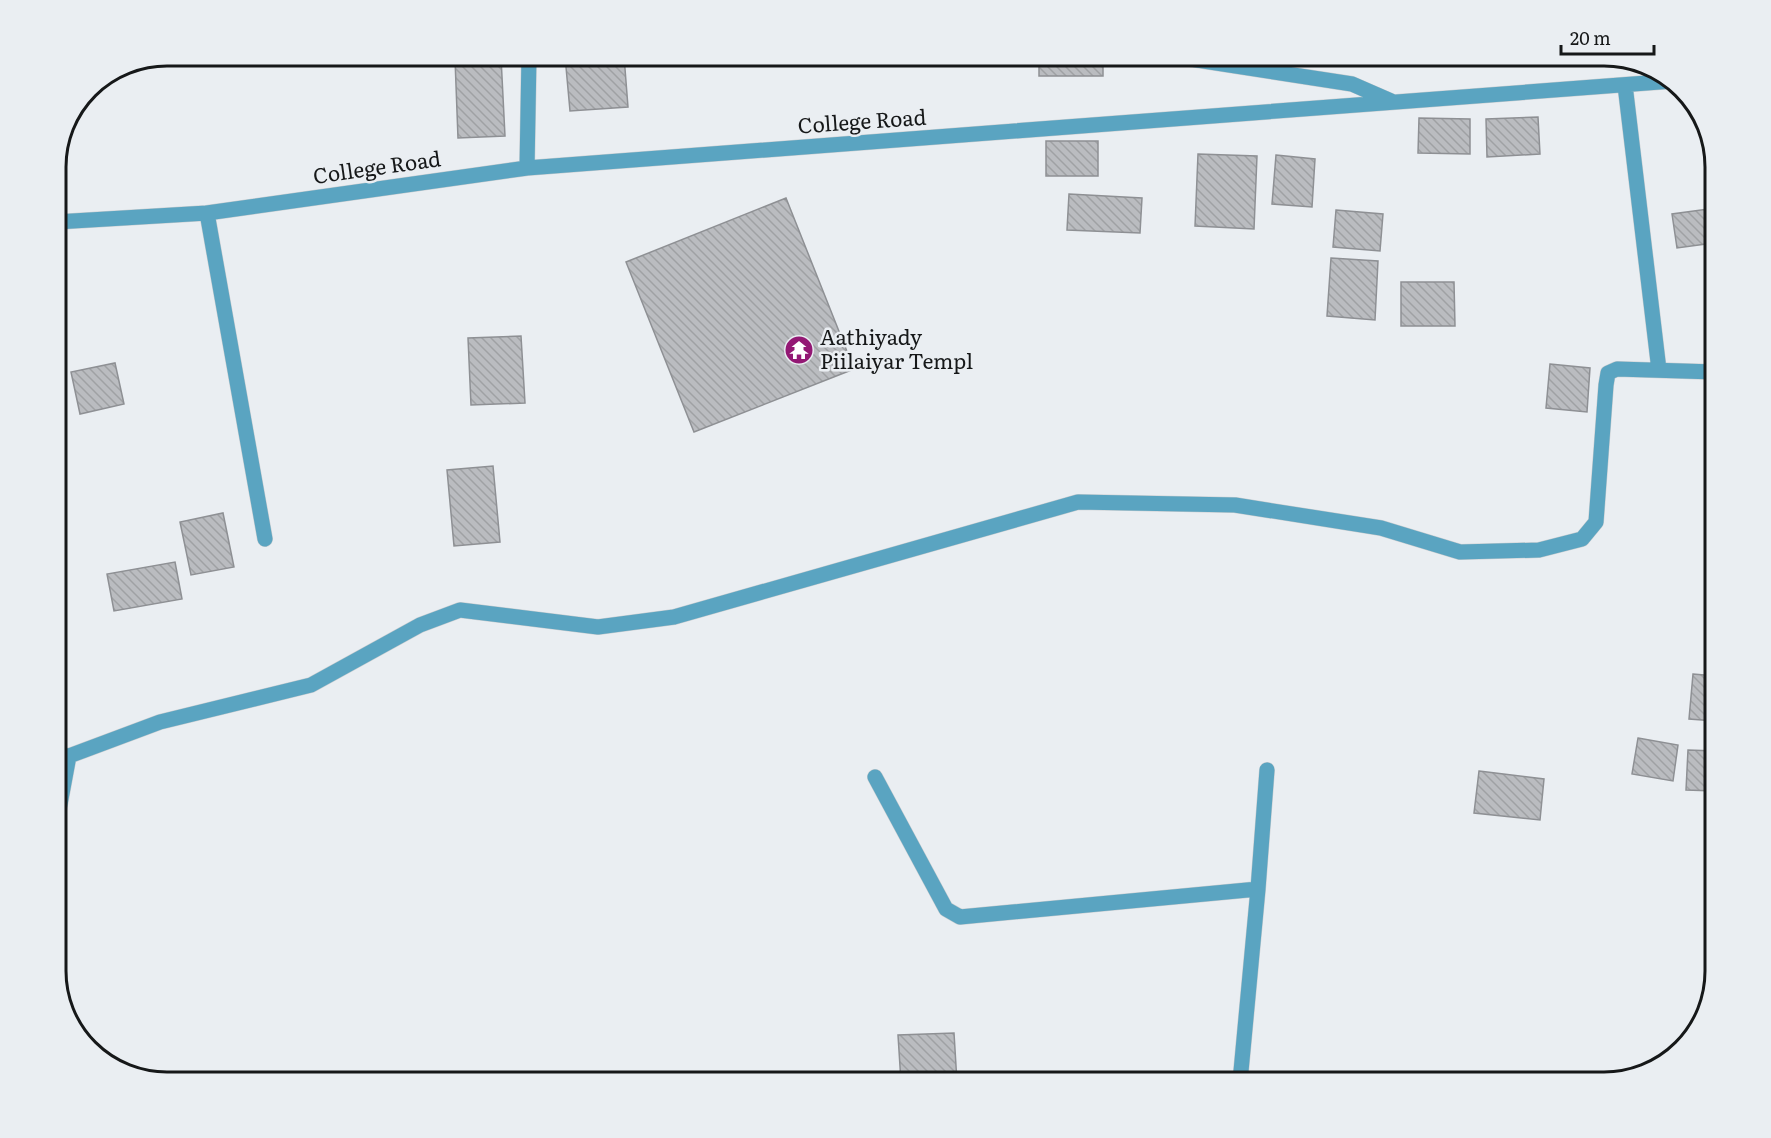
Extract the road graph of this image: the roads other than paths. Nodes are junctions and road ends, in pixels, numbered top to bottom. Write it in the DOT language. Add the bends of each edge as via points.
graph roads {
  1 [pos="529,66"];
  2 [pos="1236,66"];
  3 [pos="1659,82"];
  4 [pos="1625,85"];
  5 [pos="1394,103"];
  6 [pos="527,168"];
  7 [pos="207,213"];
  8 [pos="66,221"];
  9 [pos="1659,370"];
  10 [pos="1705,372"];
  11 [pos="265,538"];
  12 [pos="66,754"];
  13 [pos="1267,770"];
  14 [pos="876,777"];
  15 [pos="1258,889"];
  16 [pos="1241,1072"];
  1 -- 6 [label="street"];
  2 -- 5 [label="street" via="1352,84"];
  3 -- 4 [label="street, College Road"];
  4 -- 5 [label="street, College Road"];
  4 -- 9 [label="street"];
  5 -- 6 [label="street, College Road"];
  6 -- 7 [label="street, College Road"];
  7 -- 8 [label="street, College Road"];
  7 -- 11 [label="street"];
  9 -- 10 [label="street"];
  9 -- 12 [label="street" via="1617,369 1608,373 1596,522 1581,539 1539,550 1460,552 1381,528 1235,505 1078,502 674,617 598,627 460,610 420,625 311,685 160,722"];
  13 -- 15 [label="street"];
  14 -- 15 [label="street" via="946,909 960,917"];
  15 -- 16 [label="street"];
}
